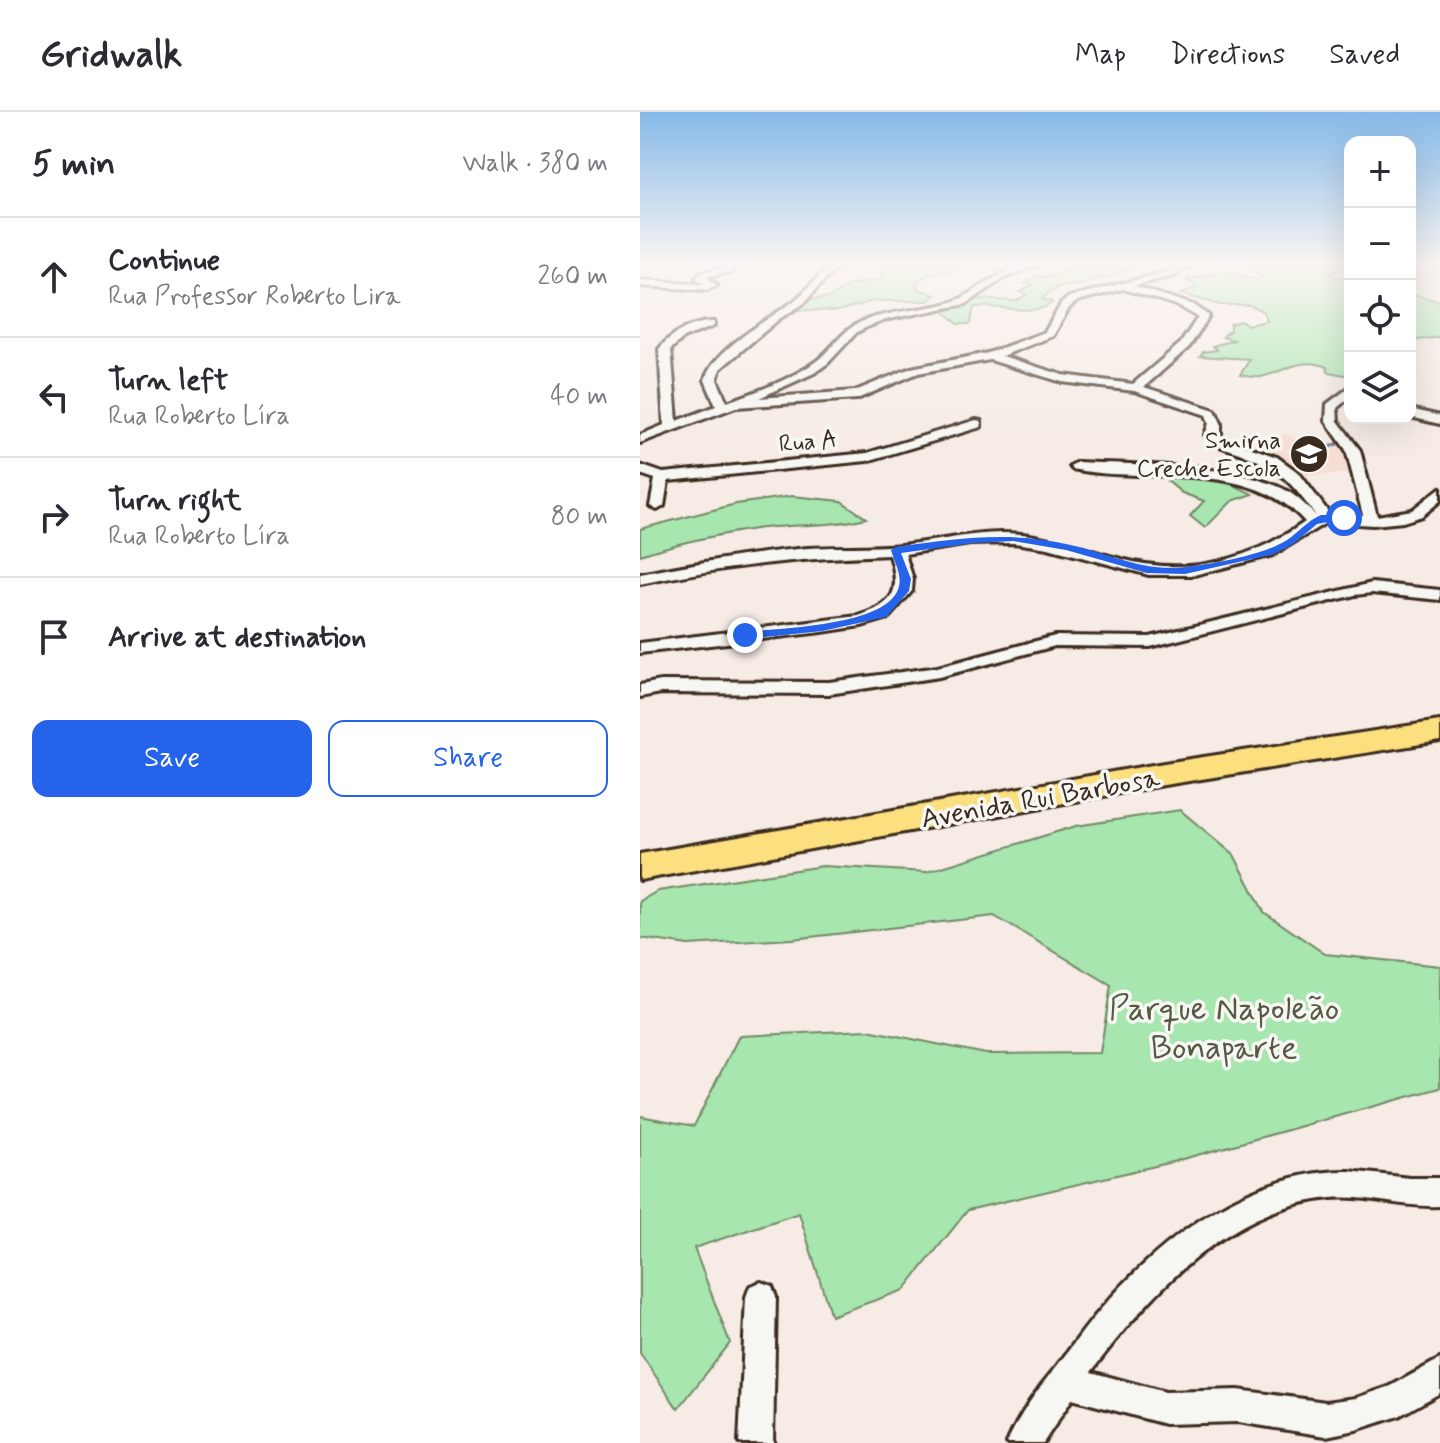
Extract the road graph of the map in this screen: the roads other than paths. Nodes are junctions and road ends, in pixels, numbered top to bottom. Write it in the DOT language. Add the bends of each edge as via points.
graph roads {
  1 [pos="710,324"];
  2 [pos="766,324"];
  3 [pos="865,324"];
  4 [pos="1057,324"];
  5 [pos="1199,324"];
  6 [pos="991,356"];
  7 [pos="1136,388"];
  8 [pos="1344,396"];
  9 [pos="728,406"];
  10 [pos="1416,414"];
  11 [pos="1440,420"];
  12 [pos="976,424"];
  13 [pos="671,427"];
  14 [pos="640,439"];
  15 [pos="1077,466"];
  16 [pos="640,469"];
  17 [pos="662,477"];
  18 [pos="1440,492"];
  19 [pos="657,506"];
  20 [pos="1371,519"];
  21 [pos="1319,520"];
  22 [pos="896,550"];
  23 [pos="640,579"];
  24 [pos="1440,595"];
  25 [pos="640,648"];
  26 [pos="640,691"];
  27 [pos="1440,719"];
  28 [pos="1440,731"];
  29 [pos="640,853"];
  30 [pos="640,867"];
  31 [pos="1440,1192"];
  32 [pos="761,1297"];
  33 [pos="1440,1375"];
  34 [pos="1064,1380"];
  35 [pos="756,1443"];
  36 [pos="1024,1443"];
  1 -- 13 [label="street" via="681,334 665,349"];
  2 -- 9 [label="street" via="714,368 711,380"];
  3 -- 9 [label="street" via="810,371"];
  4 -- 6 [label="street" via="1049,334"];
  5 -- 7 [label="street" via="1185,345"];
  6 -- 7 [label="street" via="1062,378"];
  6 -- 9 [label="street" via="915,370 857,395"];
  7 -- 21 [label="street" via="1211,413 1216,440 1272,460 1294,476"];
  8 -- 20 [label="street" via="1331,407 1332,421 1353,450"];
  9 -- 13 [label="street"];
  10 -- 11 [label="street"];
  12 -- 17 [label="street, Rua A" via="940,432 894,453"];
  13 -- 14 [label="street"];
  15 -- 21 [label="street" via="1193,474 1259,486"];
  16 -- 17 [label="street, Rua A"];
  17 -- 19 [label="street"];
  18 -- 20 [label="street" via="1421,513 1406,519"];
  20 -- 21 [label="street"];
  21 -- 22 [label="street" via="1271,551 1185,571 1147,570 1013,538"];
  22 -- 23 [label="street" via="832,551"];
  22 -- 25 [label="street" via="904,591 882,614 822,627"];
  24 -- 26 [label="street" via="1355,590 1150,642 1055,641 939,672 829,688"];
  27 -- 29 [label="main road, Avenida Rui Barbosa"];
  28 -- 30 [label="main road, Avenida Rui Barbosa"];
  31 -- 34 [label="street" via="1354,1183 1318,1186 1252,1207 1195,1239 1119,1308"];
  32 -- 35 [label="street"];
  33 -- 34 [label="street" via="1399,1400 1326,1419 1238,1406 1165,1408"];
  34 -- 36 [label="street"];
}
